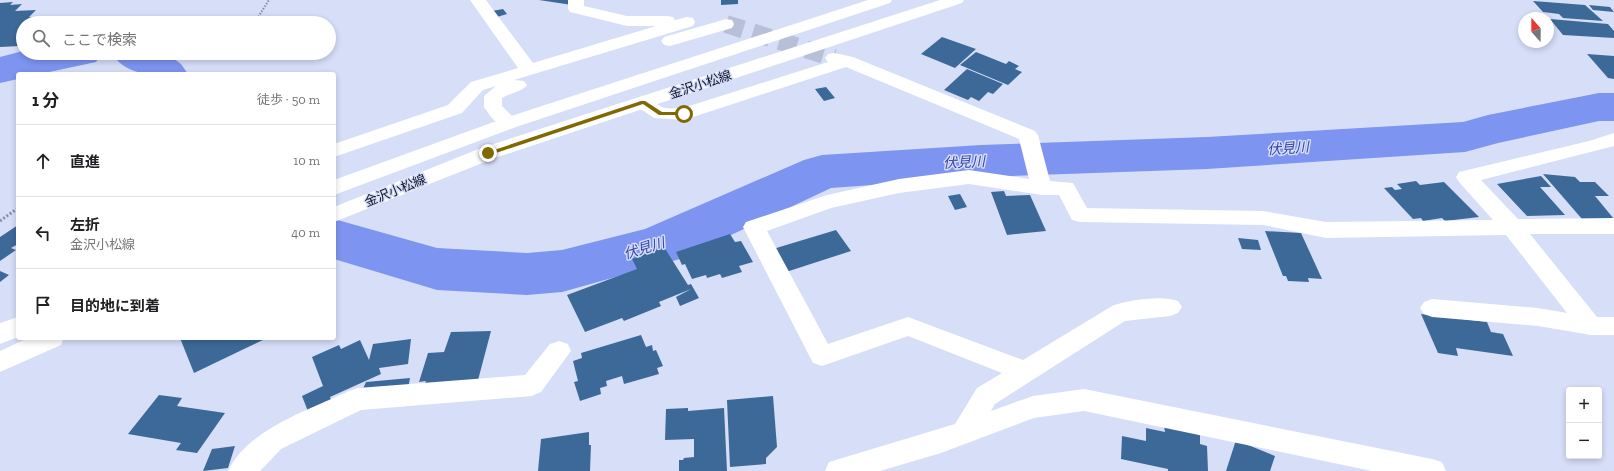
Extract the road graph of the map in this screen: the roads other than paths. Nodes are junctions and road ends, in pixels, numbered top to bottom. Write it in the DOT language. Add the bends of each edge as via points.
graph roads {
  1 [pos="478,0"];
  2 [pos="576,0"];
  3 [pos="884,0"];
  4 [pos="956,0"];
  5 [pos="687,22"];
  6 [pos="529,70"];
  7 [pos="643,102"];
  8 [pos="509,122"];
  9 [pos="1614,139"];
  10 [pos="336,150"];
  11 [pos="336,187"];
  12 [pos="1042,188"];
  13 [pos="339,212"];
  14 [pos="1614,226"];
  15 [pos="1512,227"];
  16 [pos="1170,308"];
  17 [pos="1432,308"];
  18 [pos="1603,326"];
  19 [pos="16,327"];
  20 [pos="0,334"];
  21 [pos="48,340"];
  22 [pos="559,351"];
  23 [pos="0,362"];
  24 [pos="1025,371"];
  25 [pos="965,432"];
  26 [pos="1372,465"];
  27 [pos="242,471"];
  28 [pos="839,471"];
  29 [pos="1432,471"];
  1 -- 6 [label="street"];
  2 -- 5 [label="street" via="576,10 627,21"];
  3 -- 8 [label="street, 金沢小松線"];
  4 -- 7 [label="street, 金沢小松線"];
  5 -- 6 [label="street"];
  5 -- 8 [label="street" via="726,24 504,89 492,96 493,107"];
  6 -- 10 [label="street" via="477,86 455,109"];
  7 -- 12 [label="street" via="661,114 684,114 743,96 840,60 1028,135"];
  7 -- 13 [label="street, 金沢小松線" via="488,153"];
  8 -- 11 [label="street, 金沢小松線"];
  9 -- 15 [label="street" via="1466,177"];
  12 -- 15 [label="street" via="1066,188 1080,215 1263,218 1326,230"];
  12 -- 24 [label="street" via="969,177 899,186 827,202 754,227 822,356 908,326"];
  14 -- 15 [label="street"];
  15 -- 18 [label="street"];
  16 -- 24 [label="street" via="1120,312"];
  17 -- 18 [label="street" via="1538,317"];
  19 -- 20 [label="street"];
  21 -- 23 [label="street"];
  22 -- 27 [label="street" via="532,385 358,399 271,441"];
  24 -- 25 [label="street" via="986,396"];
  25 -- 26 [label="street" via="1033,407 1084,400"];
  25 -- 28 [label="street"];
  26 -- 29 [label="street"];
}
